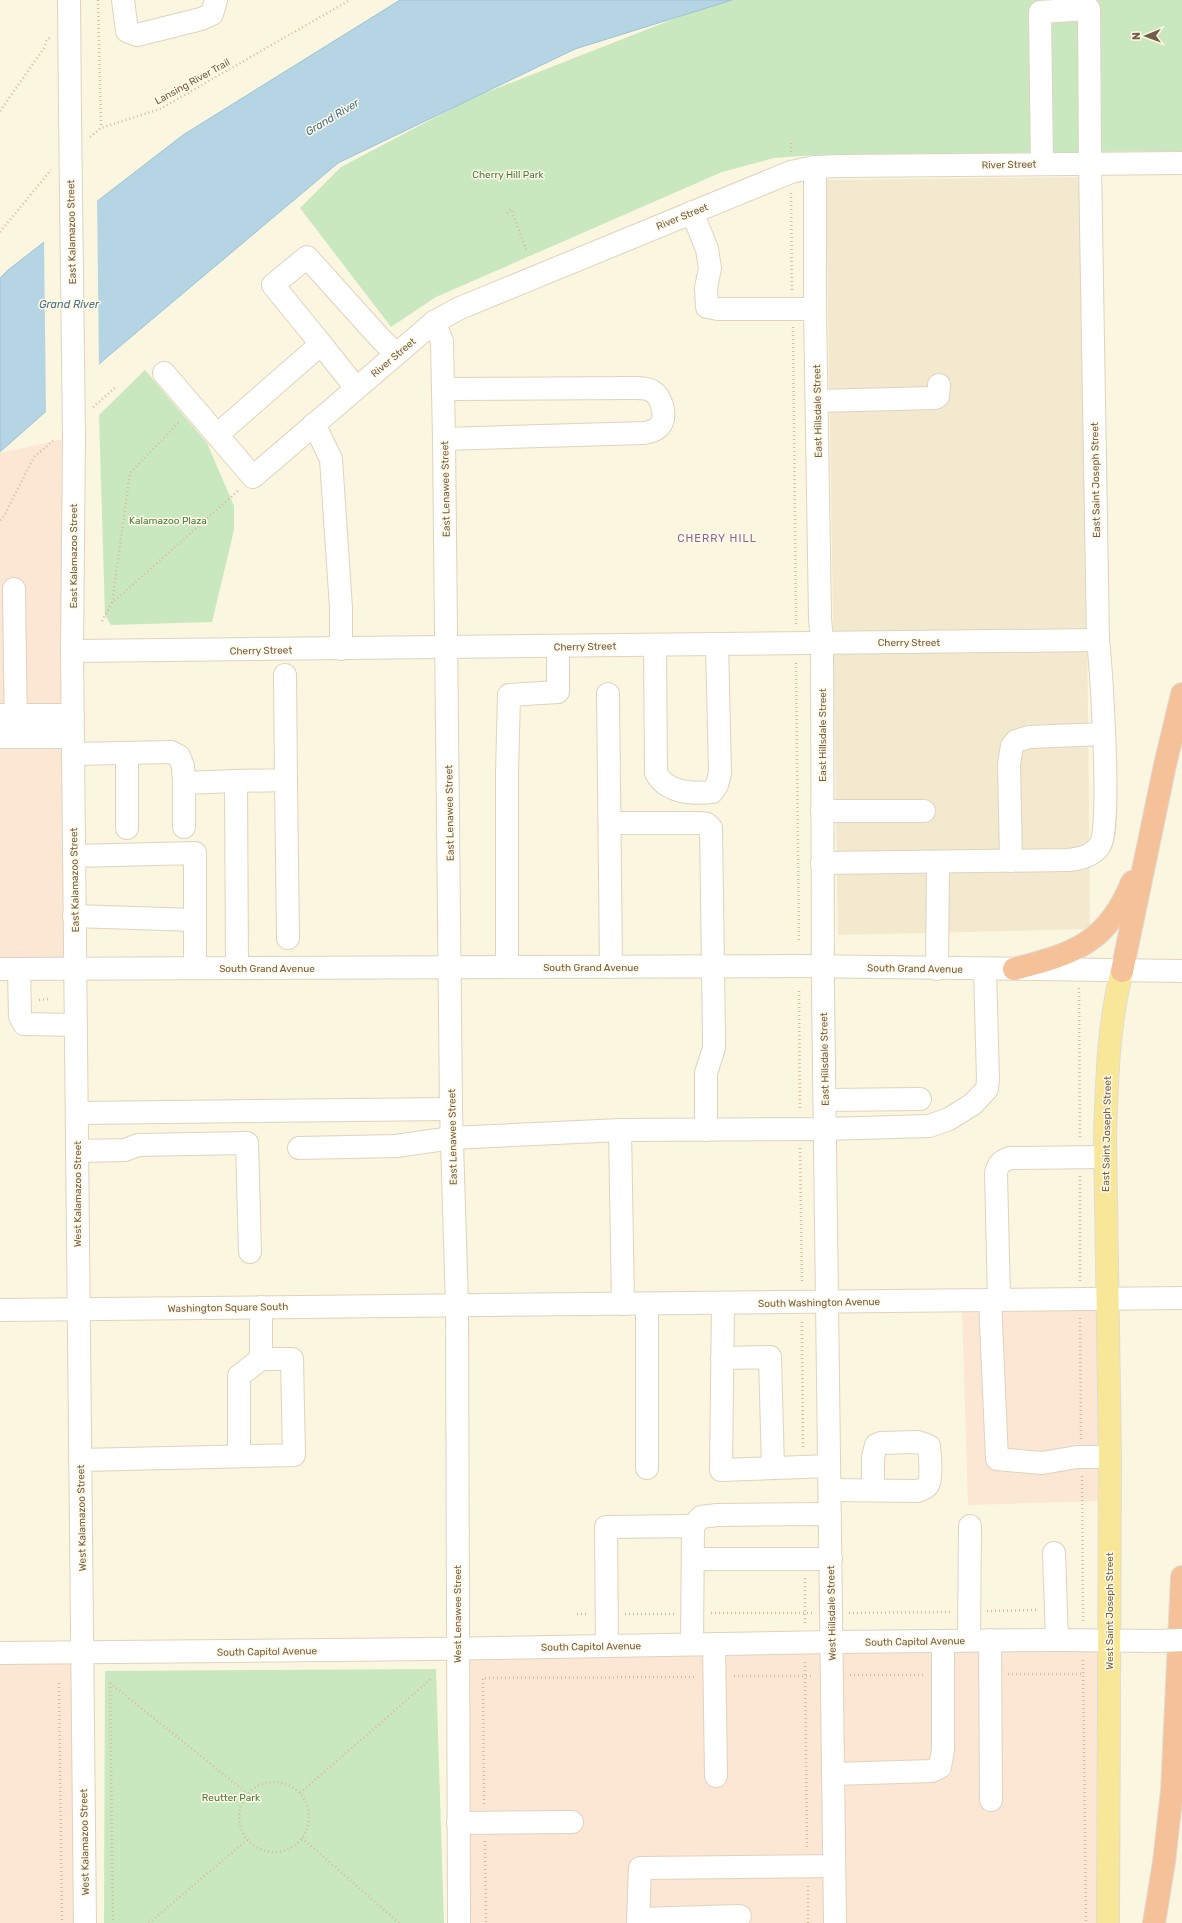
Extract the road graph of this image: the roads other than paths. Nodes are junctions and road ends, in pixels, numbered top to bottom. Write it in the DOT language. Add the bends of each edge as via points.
graph roads {
  1 [pos="69,0"];
  2 [pos="123,0"];
  3 [pos="216,0"];
  4 [pos="1040,6"];
  5 [pos="1090,163"];
  6 [pos="1182,163"];
  7 [pos="1042,164"];
  8 [pos="815,167"];
  9 [pos="692,212"];
  10 [pos="815,309"];
  11 [pos="434,322"];
  12 [pos="321,344"];
  13 [pos="396,354"];
  14 [pos="164,373"];
  15 [pos="939,385"];
  16 [pos="356,388"];
  17 [pos="443,390"];
  18 [pos="817,401"];
  19 [pos="314,424"];
  20 [pos="217,435"];
  21 [pos="444,439"];
  22 [pos="14,589"];
  23 [pos="1098,640"];
  24 [pos="822,643"];
  25 [pos="717,644"];
  26 [pos="655,645"];
  27 [pos="558,646"];
  28 [pos="447,647"];
  29 [pos="341,649"];
  30 [pos="72,651"];
  31 [pos="285,675"];
  32 [pos="608,694"];
  33 [pos="1182,694"];
  34 [pos="8,715"];
  35 [pos="73,715"];
  36 [pos="1103,734"];
  37 [pos="8,737"];
  38 [pos="73,746"];
  39 [pos="127,753"];
  40 [pos="1165,765"];
  41 [pos="286,780"];
  42 [pos="236,781"];
  43 [pos="184,783"];
  44 [pos="822,811"];
  45 [pos="924,811"];
  46 [pos="610,823"];
  47 [pos="184,827"];
  48 [pos="127,828"];
  49 [pos="74,856"];
  50 [pos="1011,861"];
  51 [pos="822,862"];
  52 [pos="938,862"];
  53 [pos="74,916"];
  54 [pos="195,920"];
  55 [pos="288,938"];
  56 [pos="451,967"];
  57 [pos="507,967"];
  58 [pos="611,967"];
  59 [pos="714,967"];
  60 [pos="824,967"];
  61 [pos="75,968"];
  62 [pos="195,968"];
  63 [pos="237,968"];
  64 [pos="937,968"];
  65 [pos="10,969"];
  66 [pos="985,969"];
  67 [pos="1014,970"];
  68 [pos="1173,971"];
  69 [pos="1119,980"];
  70 [pos="76,1025"];
  71 [pos="920,1099"];
  72 [pos="825,1100"];
  73 [pos="451,1109"];
  74 [pos="77,1112"];
  75 [pos="825,1129"];
  76 [pos="620,1130"];
  77 [pos="706,1130"];
  78 [pos="452,1138"];
  79 [pos="77,1145"];
  80 [pos="299,1148"];
  81 [pos="1105,1157"];
  82 [pos="250,1252"];
  83 [pos="1107,1298"];
  84 [pos="1182,1298"];
  85 [pos="994,1299"];
  86 [pos="827,1302"];
  87 [pos="723,1303"];
  88 [pos="623,1304"];
  89 [pos="647,1304"];
  90 [pos="456,1306"];
  91 [pos="261,1307"];
  92 [pos="78,1309"];
  93 [pos="0,1310"];
  94 [pos="722,1358"];
  95 [pos="260,1359"];
  96 [pos="239,1456"];
  97 [pos="1110,1457"];
  98 [pos="80,1460"];
  99 [pos="829,1466"];
  100 [pos="647,1468"];
  101 [pos="773,1468"];
  102 [pos="830,1490"];
  103 [pos="873,1490"];
  104 [pos="830,1514"];
  105 [pos="693,1526"];
  106 [pos="970,1526"];
  107 [pos="1054,1553"];
  108 [pos="693,1559"];
  109 [pos="831,1559"];
  110 [pos="1182,1577"];
  111 [pos="980,1640"];
  112 [pos="1057,1640"];
  113 [pos="1182,1640"];
  114 [pos="943,1641"];
  115 [pos="1108,1641"];
  116 [pos="832,1642"];
  117 [pos="692,1644"];
  118 [pos="714,1644"];
  119 [pos="607,1646"];
  120 [pos="457,1648"];
  121 [pos="0,1653"];
  122 [pos="82,1653"];
  123 [pos="833,1774"];
  124 [pos="716,1776"];
  125 [pos="991,1800"];
  126 [pos="572,1822"];
  127 [pos="458,1823"];
  128 [pos="834,1866"];
  129 [pos="740,1916"];
  130 [pos="638,1921"];
  131 [pos="85,1923"];
  132 [pos="459,1923"];
  133 [pos="834,1923"];
  134 [pos="1108,1923"];
  135 [pos="1154,1923"];
  1 -- 30 [label="street, East Kalamazoo Street, bridge" via="74,437"];
  2 -- 3 [label="street" via="127,31 136,35 201,19 212,14"];
  4 -- 5 [label="street, East Saint Joseph Street" via="1089,9"];
  4 -- 7 [label="street"];
  5 -- 6 [label="street, River Street"];
  5 -- 7 [label="street, River Street"];
  5 -- 23 [label="street, East Saint Joseph Street"];
  7 -- 8 [label="street, River Street"];
  8 -- 9 [label="street, River Street" via="791,172"];
  8 -- 10 [label="street, East Hillsdale Street"];
  9 -- 10 [label="street" via="708,255 710,268 706,288 707,307"];
  9 -- 11 [label="street, River Street" via="460,308"];
  10 -- 18 [label="street, East Hillsdale Street"];
  11 -- 13 [label="street, River Street"];
  11 -- 17 [label="street, East Lenawee Street" via="442,341"];
  12 -- 13 [label="street" via="273,286 307,257"];
  12 -- 16 [label="street"];
  12 -- 20 [label="street"];
  13 -- 16 [label="street, River Street"];
  14 -- 20 [label="street"];
  15 -- 18 [label="street" via="938,396 935,398"];
  16 -- 19 [label="street, River Street"];
  17 -- 21 [label="street, East Lenawee Street"];
  17 -- 21 [label="street" via="639,388 653,392 661,400 663,414 662,422 657,428 644,433"];
  18 -- 24 [label="street, East Hillsdale Street"];
  19 -- 20 [label="street, River Street" via="253,478"];
  19 -- 29 [label="street" via="332,459"];
  21 -- 28 [label="street, East Lenawee Street"];
  22 -- 34 [label="street"];
  23 -- 24 [label="street, Cherry Street"];
  23 -- 36 [label="street, East Saint Joseph Street"];
  24 -- 25 [label="street, Cherry Street"];
  24 -- 44 [label="street, East Hillsdale Street"];
  25 -- 26 [label="street, Cherry Street"];
  25 -- 26 [label="street" via="720,773 712,792 696,794 673,789 661,782 656,773"];
  26 -- 27 [label="street, Cherry Street"];
  27 -- 28 [label="street, Cherry Street"];
  27 -- 57 [label="street" via="558,692 509,695"];
  28 -- 29 [label="street, Cherry Street"];
  28 -- 56 [label="street, East Lenawee Street"];
  29 -- 30 [label="street, Cherry Street"];
  30 -- 35 [label="street, East Kalamazoo Street"];
  31 -- 41 [label="street"];
  32 -- 46 [label="street"];
  33 -- 40 [label="highway"];
  34 -- 35 [label="street"];
  34 -- 37 [label="street"];
  35 -- 38 [label="street, East Kalamazoo Street"];
  36 -- 50 [label="street, East Saint Joseph Street" via="1106,796 1105,832 1100,846 1083,859"];
  36 -- 50 [label="street" via="1029,737 1016,741 1012,746 1009,764"];
  37 -- 38 [label="street"];
  38 -- 39 [label="street"];
  38 -- 49 [label="street, East Kalamazoo Street"];
  39 -- 43 [label="street" via="171,752 179,756 183,766"];
  39 -- 48 [label="street"];
  40 -- 67 [label="highway" via="1134,878 1115,916 1098,935 1078,949 1059,958"];
  40 -- 69 [label="highway"];
  41 -- 42 [label="street"];
  41 -- 55 [label="street"];
  42 -- 43 [label="street"];
  42 -- 63 [label="street"];
  43 -- 47 [label="street"];
  44 -- 45 [label="street"];
  44 -- 51 [label="street, East Hillsdale Street"];
  46 -- 58 [label="street"];
  46 -- 59 [label="street" via="707,824 711,828"];
  49 -- 53 [label="street, East Kalamazoo Street"];
  49 -- 54 [label="street" via="195,853"];
  50 -- 52 [label="street, East Saint Joseph Street"];
  51 -- 52 [label="street, East Saint Joseph Street"];
  51 -- 60 [label="street, East Hillsdale Street"];
  52 -- 64 [label="street"];
  53 -- 54 [label="street"];
  53 -- 61 [label="street, East Kalamazoo Street"];
  54 -- 62 [label="street"];
  56 -- 57 [label="street, South Grand Avenue"];
  56 -- 63 [label="street, South Grand Avenue"];
  56 -- 73 [label="street, East Lenawee Street"];
  57 -- 58 [label="street, South Grand Avenue"];
  58 -- 59 [label="street, South Grand Avenue"];
  59 -- 60 [label="street, South Grand Avenue"];
  59 -- 77 [label="street" via="714,1048 706,1072"];
  60 -- 64 [label="street, South Grand Avenue"];
  60 -- 72 [label="street, East Hillsdale Street"];
  61 -- 62 [label="street, South Grand Avenue"];
  61 -- 65 [label="street, South Grand Avenue"];
  61 -- 70 [label="street, East Kalamazoo Street"];
  62 -- 63 [label="street, South Grand Avenue"];
  64 -- 66 [label="street, South Grand Avenue"];
  65 -- 70 [label="street" via="24,1024"];
  66 -- 67 [label="street, South Grand Avenue"];
  66 -- 75 [label="street" via="988,1079 987,1089 981,1097 949,1118 929,1126"];
  67 -- 69 [label="street, South Grand Avenue" via="1085,971"];
  68 -- 69 [label="street, South Grand Avenue"];
  69 -- 81 [label="main road, East Saint Joseph Street" via="1106,1087"];
  70 -- 74 [label="street, East Kalamazoo Street"];
  71 -- 72 [label="street"];
  72 -- 75 [label="street, East Hillsdale Street"];
  73 -- 74 [label="street"];
  73 -- 78 [label="street, East Lenawee Street"];
  74 -- 79 [label="street, West Kalamazoo Street"];
  75 -- 77 [label="street"];
  75 -- 86 [label="street, East Hillsdale Street"];
  76 -- 77 [label="street"];
  76 -- 78 [label="street"];
  76 -- 88 [label="street"];
  78 -- 80 [label="street" via="396,1146"];
  78 -- 90 [label="street, East Lenawee Street"];
  79 -- 82 [label="street" via="125,1138 138,1145 246,1143"];
  79 -- 92 [label="street, West Kalamazoo Street"];
  81 -- 83 [label="main road, East Saint Joseph Street"];
  81 -- 85 [label="street" via="1010,1158 1002,1161 997,1167"];
  83 -- 84 [label="street, South Washington Avenue"];
  83 -- 85 [label="street, South Washington Avenue"];
  83 -- 97 [label="main road, West Saint Joseph Street"];
  85 -- 86 [label="street, South Washington Avenue"];
  85 -- 97 [label="street" via="997,1459 1042,1462"];
  86 -- 87 [label="street, South Washington Avenue"];
  86 -- 99 [label="street, West Hillsdale Street"];
  87 -- 89 [label="street, South Washington Avenue"];
  87 -- 94 [label="street"];
  88 -- 89 [label="street, South Washington Avenue"];
  88 -- 90 [label="street, South Washington Avenue"];
  89 -- 100 [label="street"];
  90 -- 91 [label="street, Washington Square South"];
  90 -- 120 [label="street, West Lenawee Street"];
  91 -- 92 [label="street, Washington Square South"];
  91 -- 95 [label="street"];
  92 -- 93 [label="street, Washington Square South"];
  92 -- 98 [label="street, West Kalamazoo Street"];
  94 -- 101 [label="street" via="770,1357"];
  94 -- 101 [label="street" via="721,1470"];
  95 -- 96 [label="street" via="239,1376"];
  95 -- 96 [label="street" via="292,1359 294,1455"];
  96 -- 98 [label="street"];
  97 -- 115 [label="main road, West Saint Joseph Street"];
  98 -- 122 [label="street, West Kalamazoo Street"];
  99 -- 101 [label="street"];
  99 -- 102 [label="street, West Hillsdale Street"];
  102 -- 103 [label="street"];
  102 -- 104 [label="street, West Hillsdale Street"];
  103 -- 103 [label="street" via="917,1491 928,1486 929,1446 918,1442 876,1445 873,1458"];
  104 -- 105 [label="street" via="717,1515 701,1517"];
  104 -- 109 [label="street, West Hillsdale Street"];
  105 -- 108 [label="street"];
  105 -- 119 [label="street" via="606,1527"];
  106 -- 111 [label="street"];
  107 -- 112 [label="street"];
  108 -- 109 [label="street"];
  108 -- 117 [label="street"];
  109 -- 116 [label="street, West Hillsdale Street"];
  110 -- 135 [label="highway" via="1172,1790"];
  111 -- 112 [label="street, South Capitol Avenue"];
  111 -- 114 [label="street, South Capitol Avenue"];
  111 -- 125 [label="street" via="990,1674"];
  112 -- 115 [label="street, South Capitol Avenue"];
  113 -- 115 [label="street, South Capitol Avenue, bridge"];
  114 -- 116 [label="street, South Capitol Avenue"];
  114 -- 123 [label="street" via="943,1750 940,1767 932,1771"];
  115 -- 134 [label="main road, West Saint Joseph Street"];
  116 -- 118 [label="street, South Capitol Avenue"];
  116 -- 123 [label="street, West Hillsdale Street"];
  117 -- 118 [label="street, South Capitol Avenue"];
  117 -- 119 [label="street, South Capitol Avenue"];
  118 -- 124 [label="street"];
  119 -- 120 [label="street, South Capitol Avenue"];
  120 -- 122 [label="street, South Capitol Avenue"];
  120 -- 127 [label="street, West Lenawee Street"];
  121 -- 122 [label="street, South Capitol Avenue"];
  122 -- 131 [label="street, West Kalamazoo Street"];
  123 -- 128 [label="street, West Hillsdale Street"];
  126 -- 127 [label="street"];
  127 -- 132 [label="street, West Lenawee Street"];
  128 -- 130 [label="street" via="640,1868"];
  128 -- 133 [label="street, West Hillsdale Street"];
  129 -- 130 [label="street"];
}
